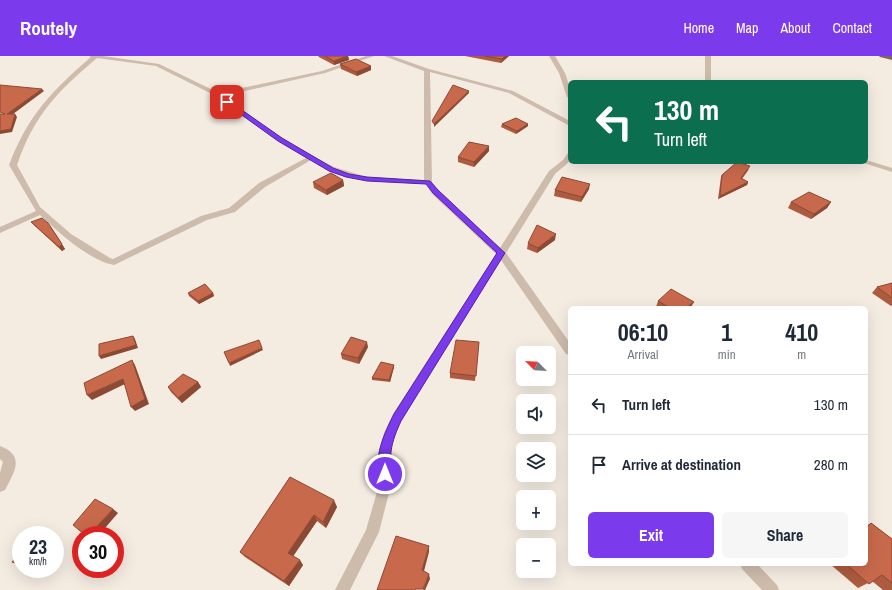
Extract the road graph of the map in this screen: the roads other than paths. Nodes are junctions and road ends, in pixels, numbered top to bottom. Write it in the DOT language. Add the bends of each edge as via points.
graph roads {
  1 [pos="94,56"];
  2 [pos="371,56"];
  3 [pos="387,56"];
  4 [pos="552,56"];
  5 [pos="708,56"];
  6 [pos="882,56"];
  7 [pos="892,58"];
  8 [pos="427,70"];
  9 [pos="708,80"];
  10 [pos="568,91"];
  11 [pos="218,96"];
  12 [pos="568,123"];
  13 [pos="310,158"];
  14 [pos="568,158"];
  15 [pos="868,163"];
  16 [pos="892,170"];
  17 [pos="428,182"];
  18 [pos="41,212"];
  19 [pos="0,230"];
  20 [pos="501,253"];
  21 [pos="568,348"];
  22 [pos="0,452"];
  23 [pos="0,486"];
  24 [pos="749,566"];
  25 [pos="342,590"];
  26 [pos="772,590"];
  1 -- 11 [label="street" via="157,65"];
  1 -- 18 [label="street" via="44,106 26,133 13,165"];
  2 -- 11 [label="street" via="323,72"];
  3 -- 8 [label="street"];
  4 -- 10 [label="street" via="562,73"];
  5 -- 9 [label="street"];
  6 -- 7 [label="main road"];
  8 -- 12 [label="street" via="511,92"];
  8 -- 17 [label="street"];
  11 -- 13 [label="street"];
  13 -- 17 [label="street" via="348,176"];
  13 -- 18 [label="street" via="262,185 232,210 204,218 114,262 108,261 68,236"];
  14 -- 20 [label="street" via="552,173"];
  15 -- 16 [label="street"];
  17 -- 20 [label="street" via="435,192"];
  18 -- 19 [label="street"];
  20 -- 21 [label="street"];
  20 -- 25 [label="street" via="397,418 385,451 385,485 372,532"];
  22 -- 23 [label="street" via="10,459 9,469"];
  24 -- 26 [label="street"];
}
